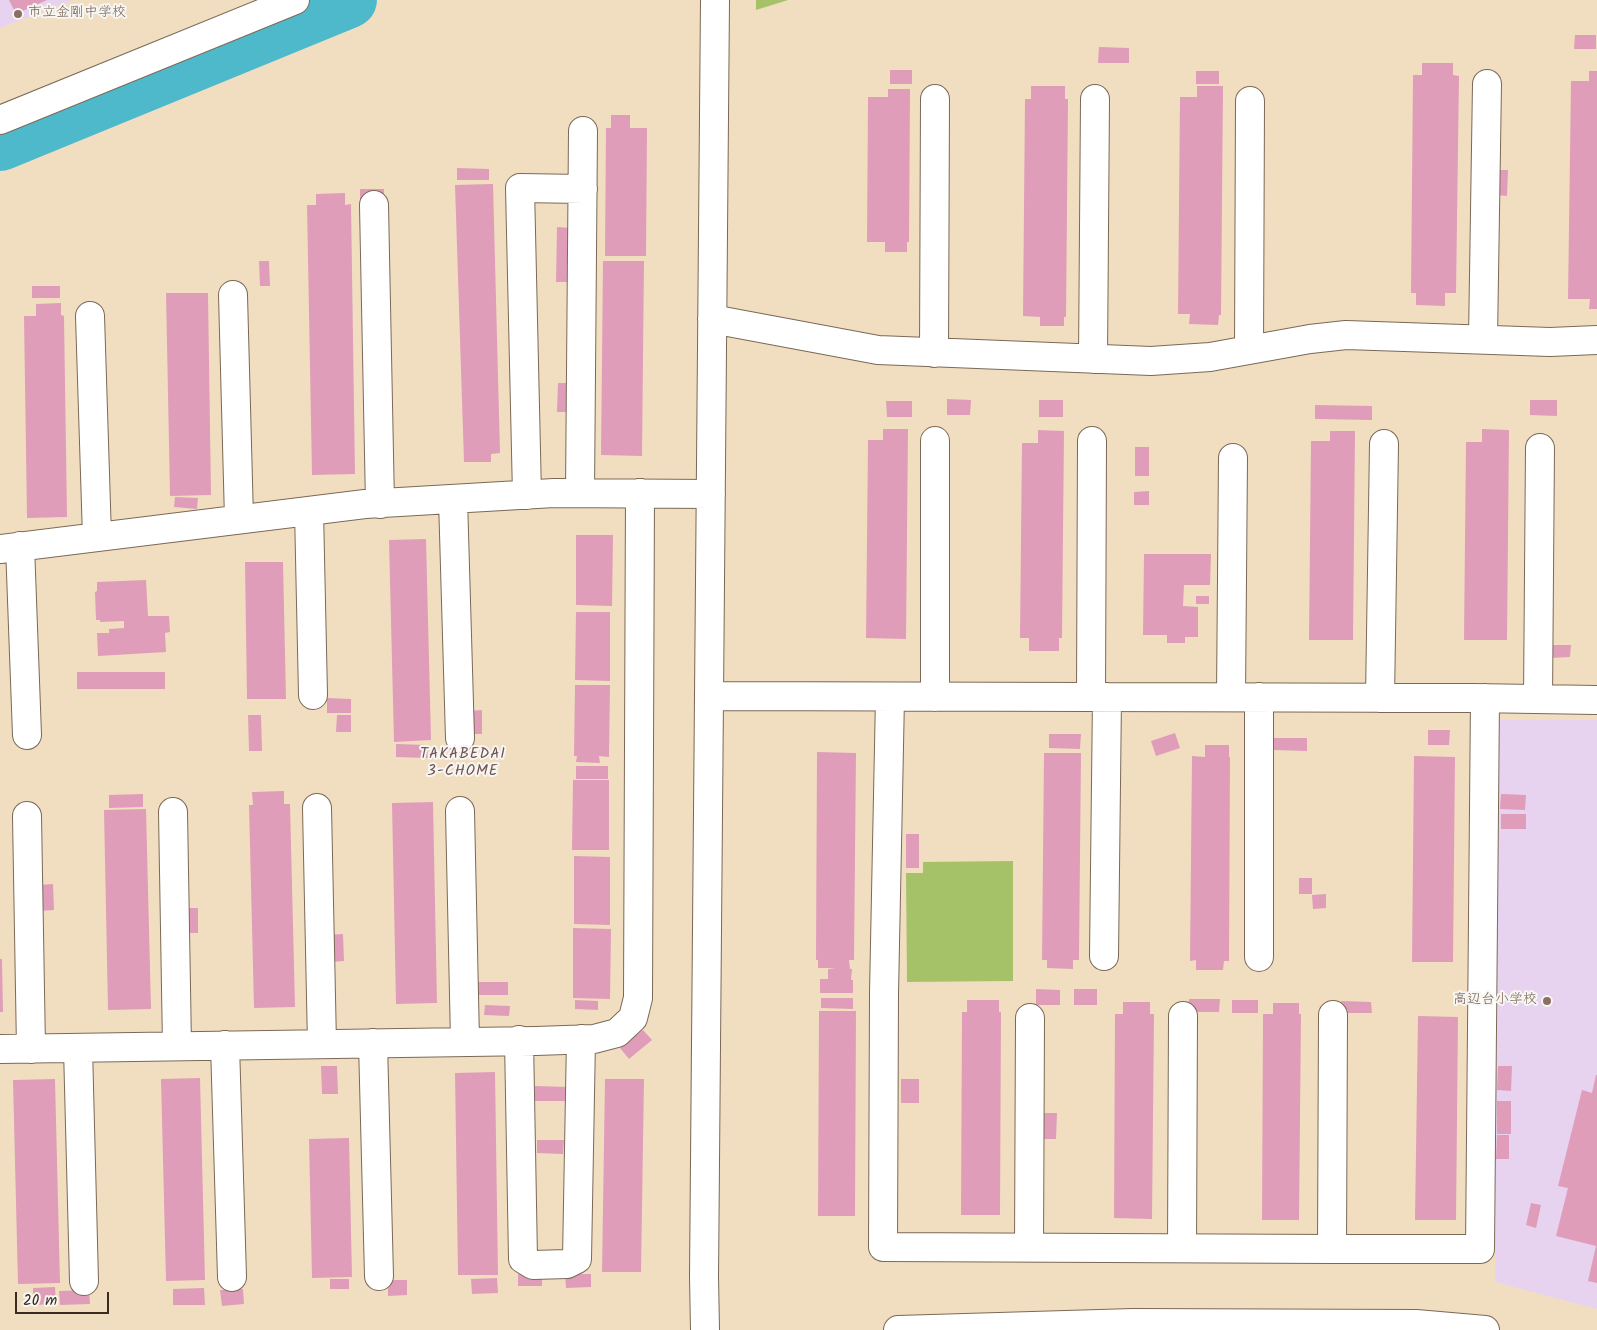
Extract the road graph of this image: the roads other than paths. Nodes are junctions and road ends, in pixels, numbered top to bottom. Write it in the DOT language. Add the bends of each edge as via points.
graph roads {
  1 [pos="295,0"];
  2 [pos="715,0"];
  3 [pos="1487,84"];
  4 [pos="934,99"];
  5 [pos="1095,99"];
  6 [pos="1250,100"];
  7 [pos="0,120"];
  8 [pos="583,131"];
  9 [pos="583,189"];
  10 [pos="374,205"];
  11 [pos="233,295"];
  12 [pos="90,316"];
  13 [pos="712,319"];
  14 [pos="1483,339"];
  15 [pos="1597,340"];
  16 [pos="1249,350"];
  17 [pos="934,353"];
  18 [pos="1092,359"];
  19 [pos="935,441"];
  20 [pos="1092,442"];
  21 [pos="1384,444"];
  22 [pos="1540,448"];
  23 [pos="1233,458"];
  24 [pos="580,493"];
  25 [pos="640,493"];
  26 [pos="527,494"];
  27 [pos="711,494"];
  28 [pos="453,499"];
  29 [pos="380,504"];
  30 [pos="309,511"];
  31 [pos="239,519"];
  32 [pos="97,537"];
  33 [pos="10,548"];
  34 [pos="313,695"];
  35 [pos="709,696"];
  36 [pos="890,697"];
  37 [pos="935,697"];
  38 [pos="1099,697"];
  39 [pos="1259,697"];
  40 [pos="1231,698"];
  41 [pos="1380,698"];
  42 [pos="1485,698"];
  43 [pos="1538,699"];
  44 [pos="1597,700"];
  45 [pos="27,735"];
  46 [pos="460,738"];
  47 [pos="317,808"];
  48 [pos="460,811"];
  49 [pos="173,812"];
  50 [pos="27,816"];
  51 [pos="1104,956"];
  52 [pos="1258,957"];
  53 [pos="1333,1015"];
  54 [pos="1182,1016"];
  55 [pos="1030,1018"];
  56 [pos="580,1039"];
  57 [pos="520,1040"];
  58 [pos="464,1041"];
  59 [pos="373,1043"];
  60 [pos="322,1044"];
  61 [pos="225,1045"];
  62 [pos="177,1046"];
  63 [pos="78,1048"];
  64 [pos="32,1049"];
  65 [pos="0,1050"];
  66 [pos="1029,1248"];
  67 [pos="1182,1248"];
  68 [pos="1332,1249"];
  69 [pos="379,1276"];
  70 [pos="232,1278"];
  71 [pos="84,1280"];
  72 [pos="1133,1327"];
  73 [pos="705,1330"];
  74 [pos="898,1330"];
  75 [pos="1485,1330"];
  1 -- 7 [label="street"];
  2 -- 13 [label="street"];
  3 -- 14 [label="street"];
  4 -- 17 [label="street"];
  5 -- 18 [label="street"];
  6 -- 16 [label="street"];
  8 -- 9 [label="street"];
  9 -- 24 [label="street"];
  9 -- 26 [label="street" via="520,188"];
  10 -- 29 [label="street"];
  11 -- 31 [label="street"];
  12 -- 32 [label="street"];
  13 -- 17 [label="street" via="878,350"];
  13 -- 27 [label="street"];
  14 -- 15 [label="street"];
  14 -- 16 [label="street" via="1346,335"];
  16 -- 18 [label="street" via="1210,357 1151,361"];
  17 -- 18 [label="street"];
  19 -- 37 [label="street"];
  20 -- 38 [label="street"];
  21 -- 41 [label="street"];
  22 -- 43 [label="street"];
  23 -- 40 [label="street"];
  24 -- 25 [label="street"];
  24 -- 26 [label="street"];
  25 -- 27 [label="street"];
  25 -- 56 [label="street" via="638,998 633,1018 617,1033"];
  26 -- 28 [label="street"];
  27 -- 35 [label="street"];
  28 -- 29 [label="street"];
  28 -- 46 [label="street"];
  29 -- 30 [label="street"];
  30 -- 31 [label="street"];
  30 -- 34 [label="street"];
  31 -- 32 [label="street"];
  32 -- 33 [label="street"];
  33 -- 45 [label="street"];
  35 -- 36 [label="street"];
  35 -- 73 [label="street"];
  36 -- 37 [label="street"];
  36 -- 66 [label="street" via="883,1247"];
  37 -- 38 [label="street"];
  38 -- 40 [label="street"];
  38 -- 51 [label="street"];
  39 -- 40 [label="street"];
  39 -- 41 [label="street"];
  39 -- 52 [label="street"];
  41 -- 42 [label="street"];
  42 -- 43 [label="street"];
  42 -- 68 [label="street" via="1480,1249"];
  43 -- 44 [label="street"];
  47 -- 60 [label="street"];
  48 -- 58 [label="street"];
  49 -- 62 [label="street"];
  50 -- 64 [label="street"];
  53 -- 68 [label="street"];
  54 -- 67 [label="street"];
  55 -- 66 [label="street"];
  56 -- 57 [label="street"];
  56 -- 57 [label="street" via="577,1259 568,1264 533,1265 523,1259"];
  57 -- 58 [label="street"];
  58 -- 59 [label="street"];
  59 -- 60 [label="street"];
  59 -- 69 [label="street"];
  60 -- 61 [label="street"];
  61 -- 62 [label="street"];
  61 -- 70 [label="street"];
  62 -- 63 [label="street"];
  63 -- 64 [label="street"];
  63 -- 71 [label="street"];
  64 -- 65 [label="street"];
  66 -- 67 [label="street"];
  67 -- 68 [label="street"];
  72 -- 74 [label="street"];
  72 -- 75 [label="street" via="1416,1324"];
}
